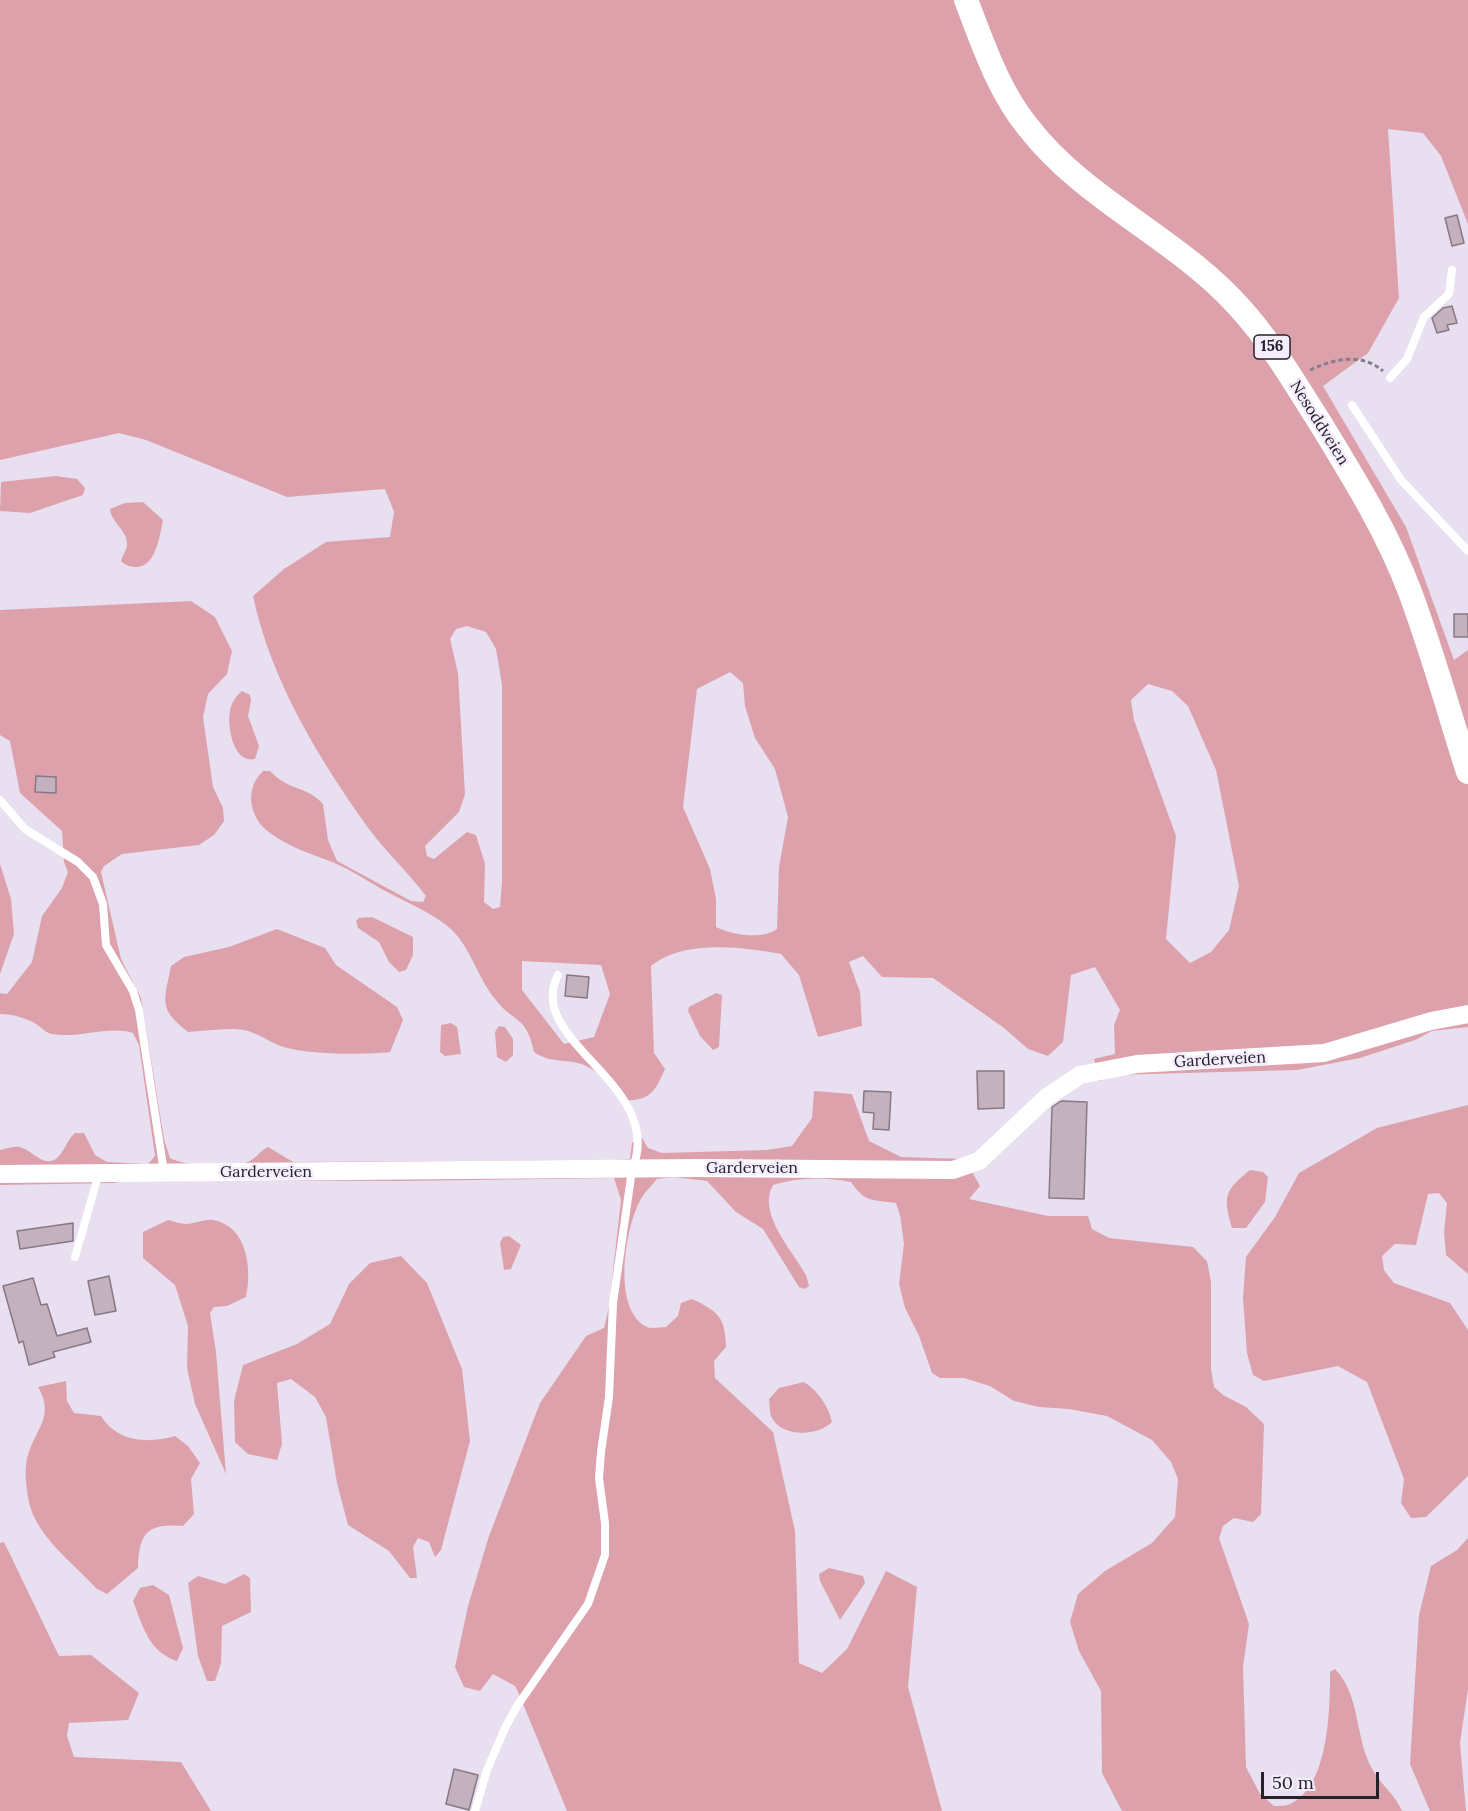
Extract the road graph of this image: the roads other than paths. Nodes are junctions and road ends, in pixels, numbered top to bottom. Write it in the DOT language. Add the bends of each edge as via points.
graph roads {
  1 [pos="966,0"];
  2 [pos="1452,270"];
  3 [pos="1390,378"];
  4 [pos="1352,405"];
  5 [pos="1468,550"];
  6 [pos="1468,772"];
  7 [pos="0,800"];
  8 [pos="558,975"];
  9 [pos="1466,1010"];
  10 [pos="632,1170"];
  11 [pos="100,1172"];
  12 [pos="164,1173"];
  13 [pos="0,1174"];
  14 [pos="75,1257"];
  15 [pos="475,1811"];
  1 -- 6 [label="main road, Nesoddveien / 156" via="1002,87 1029,128 1077,176 1206,274 1258,328 1294,380 1357,484 1399,566"];
  2 -- 3 [label="lane" via="1449,294 1424,317 1407,359"];
  4 -- 5 [label="lane" via="1401,480"];
  7 -- 12 [label="lane" via="25,829 78,862 98,884 104,904 106,945 133,991 139,1010"];
  8 -- 10 [label="lane" via="553,998 565,1031 616,1088 635,1120 637,1150"];
  9 -- 10 [label="street, Garderveien" via="1324,1053 1137,1064 1080,1075 1047,1097 979,1161 953,1170"];
  10 -- 12 [label="street, Garderveien"];
  10 -- 15 [label="lane" via="614,1304 599,1479 605,1556 588,1604 505,1728"];
  11 -- 12 [label="street, Garderveien"];
  11 -- 13 [label="street, Garderveien"];
  11 -- 14 [label="lane"];
}
